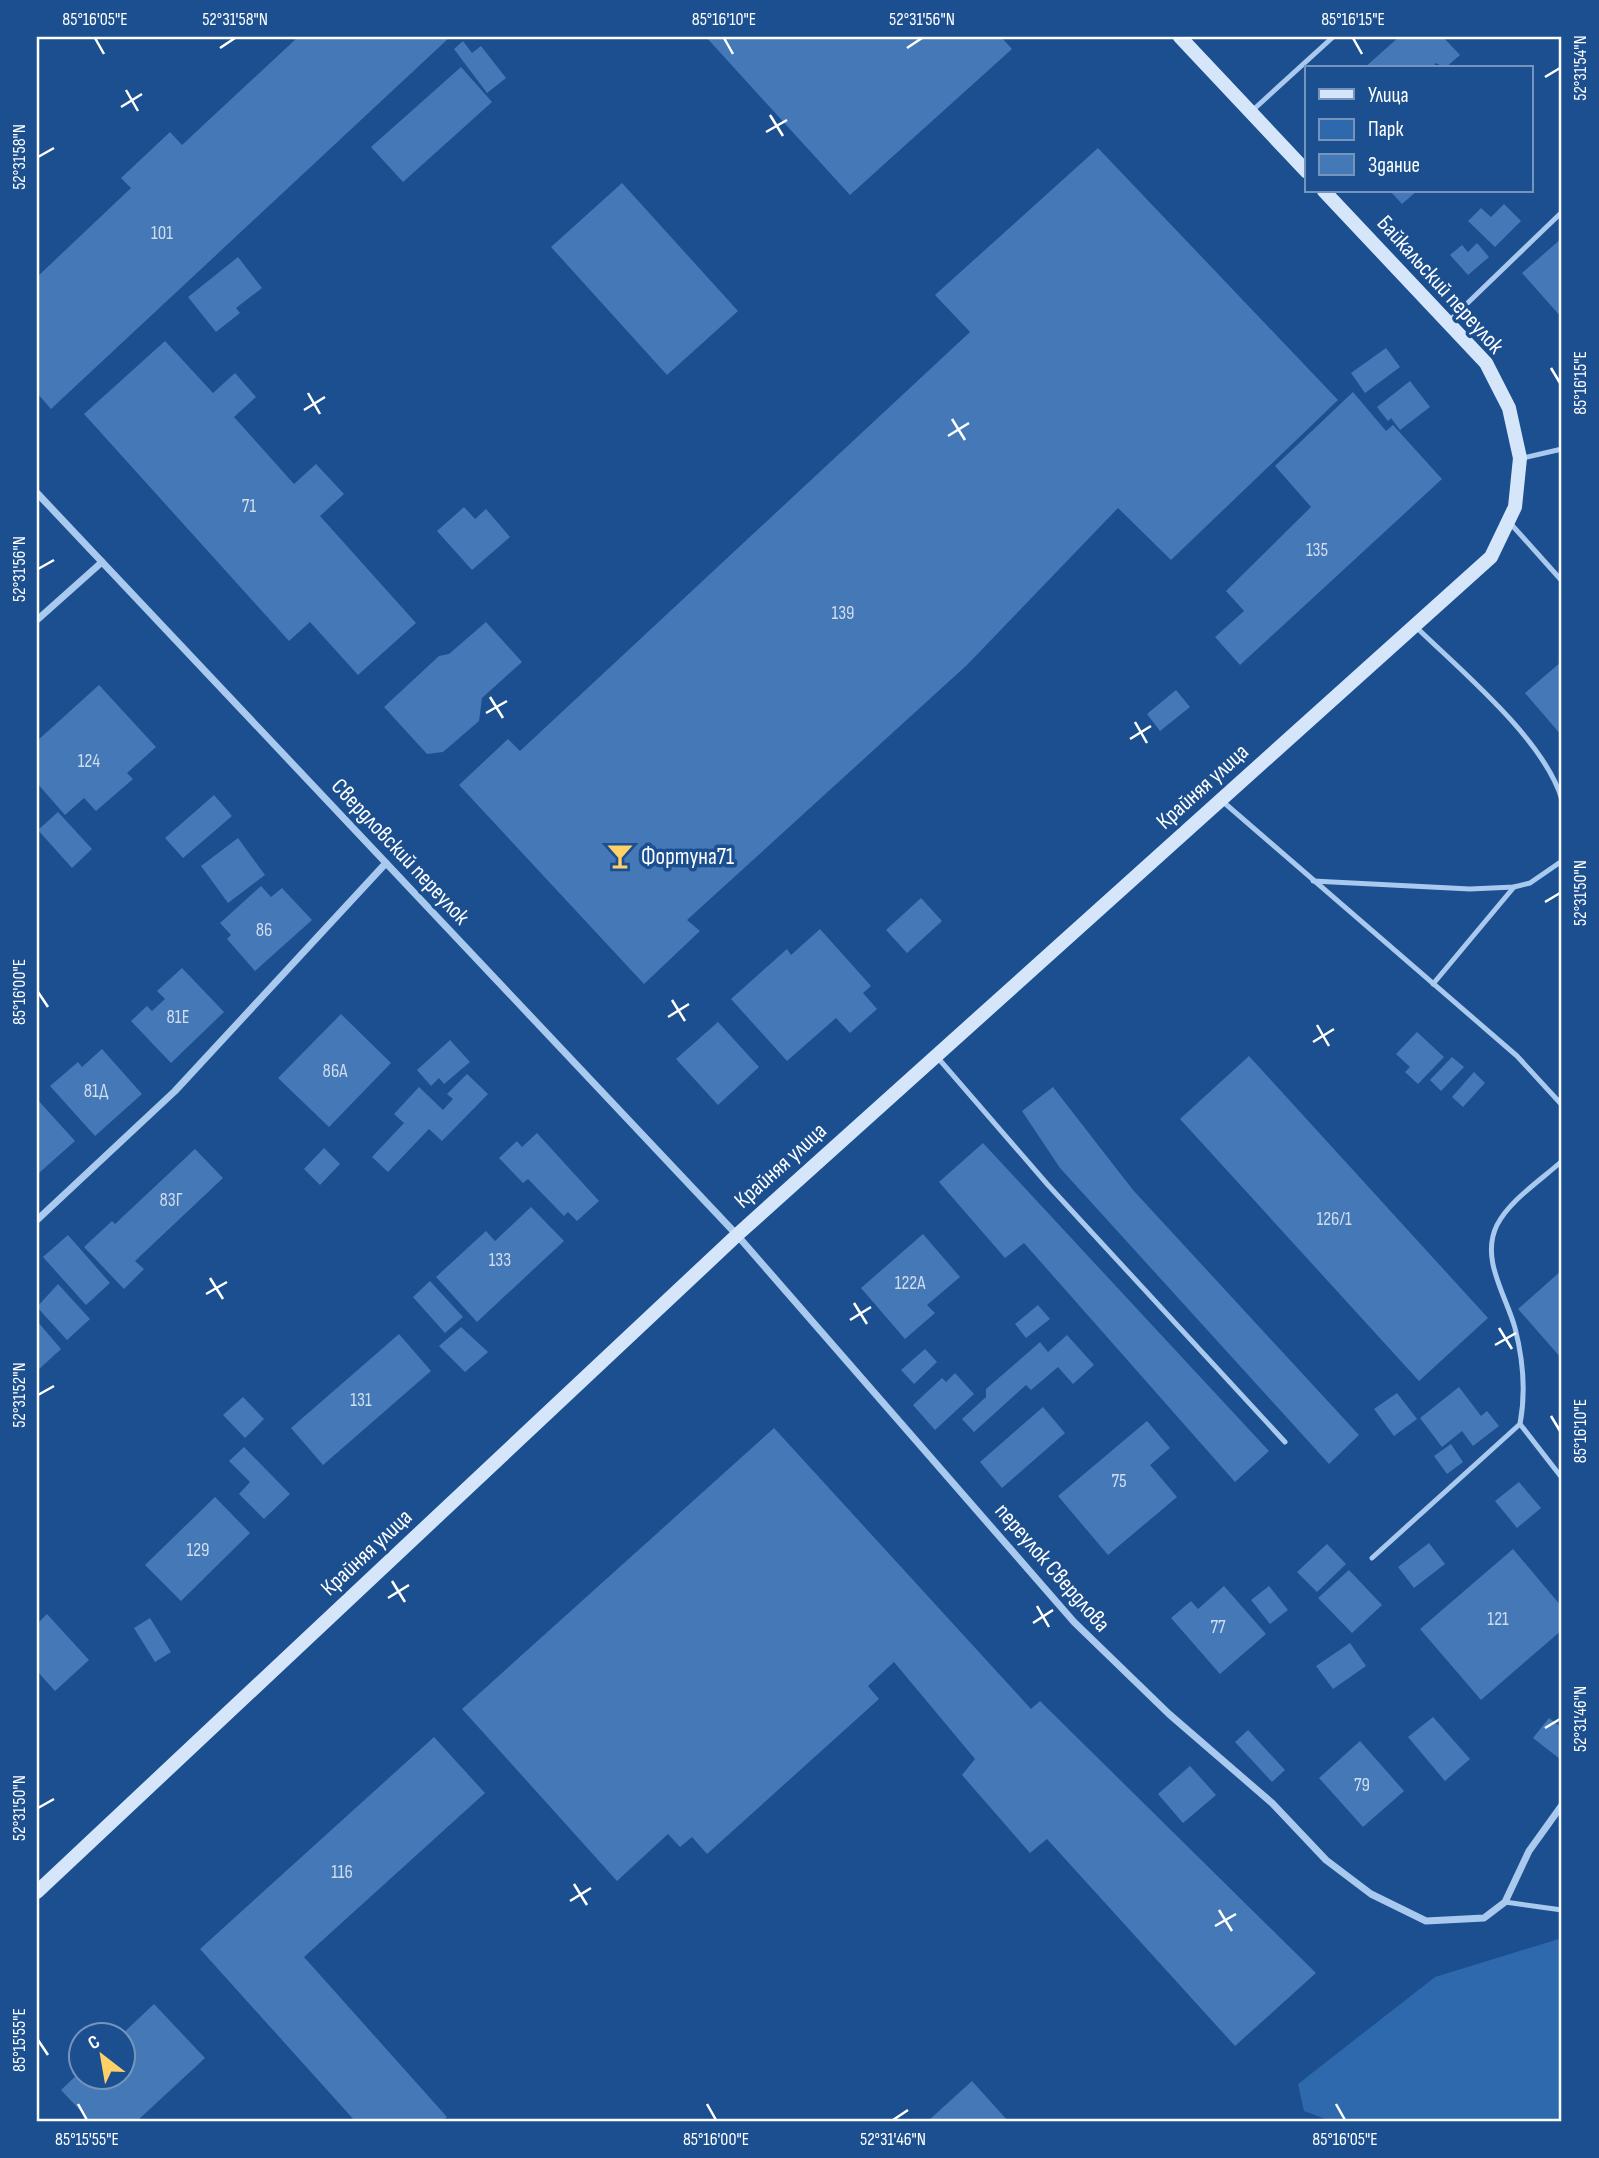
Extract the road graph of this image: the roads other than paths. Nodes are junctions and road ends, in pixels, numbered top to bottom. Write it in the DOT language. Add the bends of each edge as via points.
graph roads {
  1 [pos="1180,37"];
  2 [pos="1333,37"];
  3 [pos="1251,112"];
  4 [pos="1305,170"];
  5 [pos="1325,192"];
  6 [pos="1562,212"];
  7 [pos="1447,322"];
  8 [pos="1562,449"];
  9 [pos="1520,458"];
  10 [pos="37,493"];
  11 [pos="1508,521"];
  12 [pos="102,562"];
  13 [pos="1562,581"];
  14 [pos="37,620"];
  15 [pos="1415,626"];
  16 [pos="1221,800"];
  17 [pos="1562,800"];
  18 [pos="1562,861"];
  19 [pos="386,863"];
  20 [pos="1313,881"];
  21 [pos="1514,887"];
  22 [pos="1433,984"];
  23 [pos="936,1055"];
  24 [pos="1562,1105"];
  25 [pos="1562,1161"];
  26 [pos="37,1220"];
  27 [pos="737,1235"];
  28 [pos="1520,1424"];
  29 [pos="1285,1442"];
  30 [pos="1562,1478"];
  31 [pos="1372,1558"];
  32 [pos="1562,1805"];
  33 [pos="37,1892"];
  34 [pos="1505,1902"];
  35 [pos="1562,1910"];
  1 -- 3 [label="main road"];
  2 -- 3 [label="lane"];
  3 -- 4 [label="main road"];
  5 -- 7 [label="main road, Байкальский переулок"];
  6 -- 7 [label="lane"];
  7 -- 9 [label="main road, Байкальский переулок" via="1486,363 1509,408"];
  8 -- 9 [label="lane"];
  9 -- 11 [label="main road, Крайняя улица" via="1515,507"];
  10 -- 12 [label="street, Свердловский переулок"];
  11 -- 13 [label="lane"];
  11 -- 15 [label="main road, Крайняя улица" via="1492,557"];
  12 -- 14 [label="street"];
  12 -- 19 [label="street, Свердловский переулок"];
  15 -- 16 [label="main road, Крайняя улица"];
  15 -- 17 [label="lane" via="1527,738 1549,766"];
  16 -- 20 [label="lane"];
  16 -- 23 [label="main road, Крайняя улица"];
  18 -- 21 [label="lane" via="1530,883"];
  19 -- 26 [label="street" via="175,1091"];
  19 -- 27 [label="street, Свердловский переулок"];
  20 -- 21 [label="lane"];
  20 -- 22 [label="lane"];
  21 -- 22 [label="lane"];
  22 -- 24 [label="lane" via="1517,1056"];
  23 -- 27 [label="main road, Крайняя улица"];
  23 -- 29 [label="lane" via="1048,1185"];
  25 -- 28 [label="lane" via="1509,1208 1492,1239 1493,1269 1520,1350"];
  27 -- 33 [label="main road, Крайняя улица"];
  27 -- 34 [label="street, переулок Свердлова" via="1102,1651 1272,1803 1326,1860 1371,1895 1426,1921 1485,1918"];
  28 -- 30 [label="lane"];
  28 -- 31 [label="lane"];
  32 -- 34 [label="street" via="1529,1851"];
  34 -- 35 [label="lane"];
}
